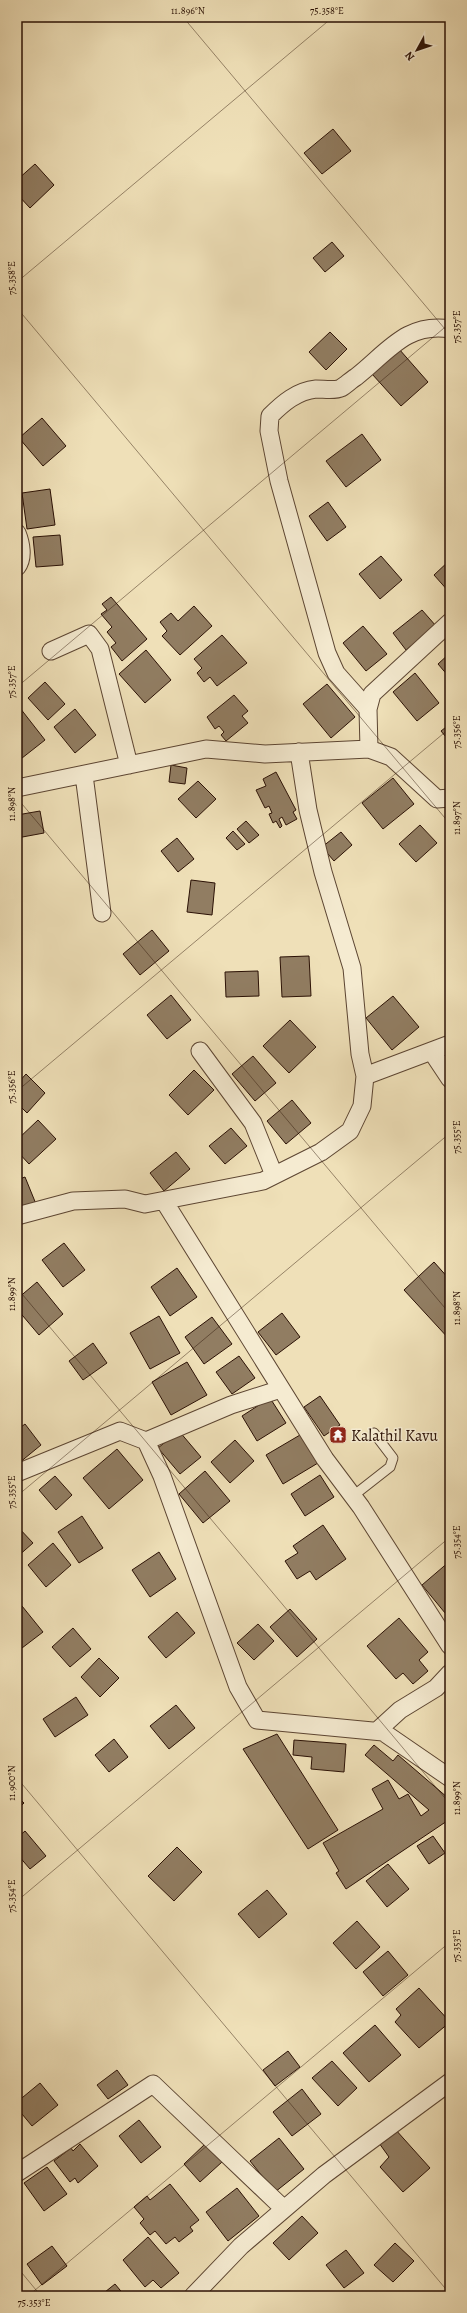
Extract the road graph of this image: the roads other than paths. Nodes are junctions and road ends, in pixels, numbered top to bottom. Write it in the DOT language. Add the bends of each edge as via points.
graph roads {
  1 [pos="450,329"];
  2 [pos="17,533"];
  3 [pos="17,567"];
  4 [pos="450,622"];
  5 [pos="51,651"];
  6 [pos="368,709"];
  7 [pos="369,749"];
  8 [pos="299,752"];
  9 [pos="129,765"];
  10 [pos="84,774"];
  11 [pos="17,788"];
  12 [pos="448,801"];
  13 [pos="102,913"];
  14 [pos="450,1044"];
  15 [pos="200,1051"];
  16 [pos="432,1052"];
  17 [pos="365,1076"];
  18 [pos="450,1079"];
  19 [pos="274,1175"];
  20 [pos="164,1202"];
  21 [pos="17,1216"];
  22 [pos="281,1389"];
  23 [pos="374,1433"];
  24 [pos="146,1441"];
  25 [pos="17,1473"];
  26 [pos="353,1496"];
  27 [pos="450,1646"];
  28 [pos="450,1672"];
  29 [pos="377,1731"];
  30 [pos="450,1778"];
  31 [pos="450,2082"];
  32 [pos="17,2173"];
  33 [pos="284,2209"];
  34 [pos="193,2296"];
  1 -- 6 [label="street" via="434,327 407,334 340,388 314,389 299,393 284,402 270,416 269,431 279,481 327,653 336,672"];
  2 -- 3 [label="street" via="21,549"];
  4 -- 6 [label="street" via="372,694"];
  5 -- 9 [label="street" via="89,634 100,649"];
  6 -- 7 [label="street"];
  7 -- 8 [label="street"];
  7 -- 12 [label="street" via="391,757 437,799"];
  8 -- 9 [label="street" via="265,754 206,749"];
  8 -- 17 [label="street" via="308,810 321,864 352,968 360,1054"];
  9 -- 10 [label="street"];
  10 -- 11 [label="street"];
  10 -- 13 [label="street"];
  14 -- 16 [label="street"];
  15 -- 19 [label="street" via="253,1123"];
  16 -- 17 [label="street"];
  16 -- 18 [label="street"];
  17 -- 19 [label="street" via="362,1106 350,1131 321,1152"];
  19 -- 20 [label="street" via="263,1181"];
  20 -- 21 [label="street" via="145,1204 125,1199 73,1201"];
  20 -- 22 [label="street"];
  22 -- 24 [label="street" via="231,1405"];
  22 -- 26 [label="street" via="325,1459"];
  23 -- 26 [label="lane" via="393,1458 392,1462 390,1467"];
  24 -- 25 [label="street" via="120,1431"];
  24 -- 29 [label="street" via="162,1476 238,1687 257,1720"];
  26 -- 27 [label="street"];
  28 -- 29 [label="street" via="436,1688 400,1710"];
  29 -- 30 [label="street" via="383,1732"];
  31 -- 33 [label="street" via="324,2175"];
  32 -- 33 [label="street" via="153,2084"];
  33 -- 34 [label="street" via="241,2246"];
}
